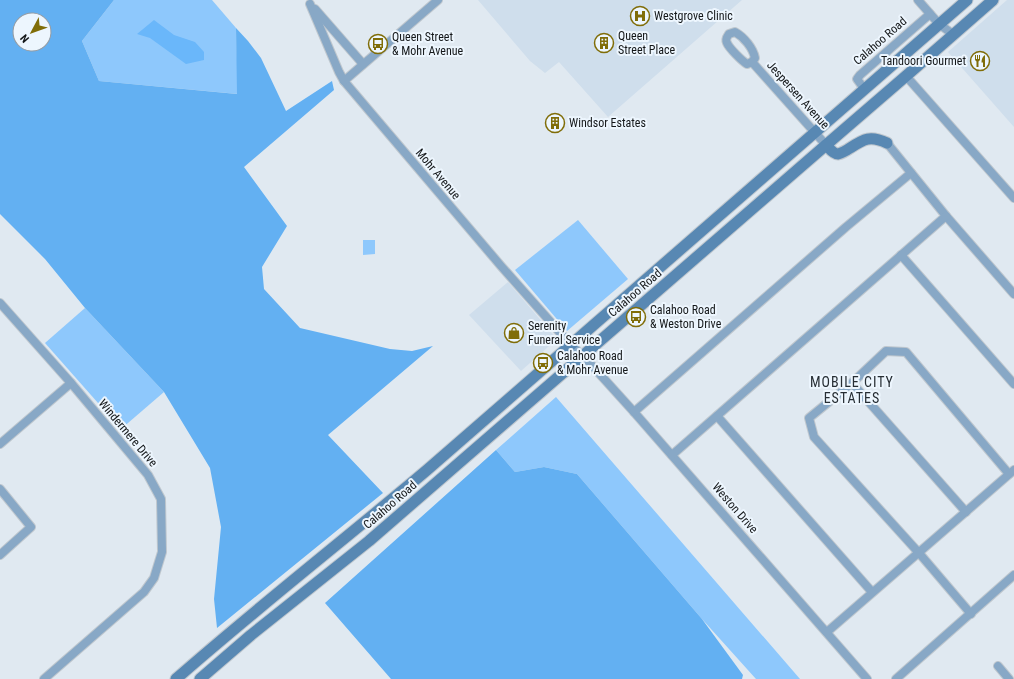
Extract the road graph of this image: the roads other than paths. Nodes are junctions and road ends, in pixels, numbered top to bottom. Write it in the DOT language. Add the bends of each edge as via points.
graph roads {
  1 [pos="438,0"];
  2 [pos="918,0"];
  3 [pos="967,0"];
  4 [pos="993,0"];
  5 [pos="308,2"];
  6 [pos="930,14"];
  7 [pos="940,24"];
  8 [pos="954,35"];
  9 [pos="752,62"];
  10 [pos="363,64"];
  11 [pos="906,76"];
  12 [pos="344,81"];
  13 [pos="865,90"];
  14 [pos="814,133"];
  15 [pos="887,143"];
  16 [pos="826,145"];
  17 [pos="911,173"];
  18 [pos="1014,198"];
  19 [pos="946,216"];
  20 [pos="901,255"];
  21 [pos="1014,294"];
  22 [pos="0,303"];
  23 [pos="571,344"];
  24 [pos="582,356"];
  25 [pos="72,383"];
  26 [pos="852,383"];
  27 [pos="1014,384"];
  28 [pos="634,412"];
  29 [pos="717,416"];
  30 [pos="0,444"];
  31 [pos="672,455"];
  32 [pos="1012,472"];
  33 [pos="0,489"];
  34 [pos="966,512"];
  35 [pos="919,553"];
  36 [pos="0,555"];
  37 [pos="1014,575"];
  38 [pos="872,592"];
  39 [pos="970,614"];
  40 [pos="826,632"];
  41 [pos="998,666"];
  42 [pos="44,679"];
  43 [pos="176,679"];
  44 [pos="200,679"];
  45 [pos="866,679"];
  46 [pos="896,679"];
  47 [pos="1010,679"];
  1 -- 10 [label="street"];
  2 -- 6 [label="street"];
  3 -- 7 [label="main road, Calahoo Road"];
  4 -- 8 [label="main road, Calahoo Road"];
  5 -- 10 [label="street, Mohr Avenue"];
  5 -- 12 [label="street, Mohr Avenue"];
  6 -- 7 [label="street"];
  6 -- 13 [label="street, Calahoo Road" via="857,79"];
  7 -- 8 [label="street"];
  7 -- 13 [label="main road, Calahoo Road"];
  8 -- 11 [label="main road, Calahoo Road"];
  9 -- 14 [label="street, Jespersen Avenue"];
  10 -- 12 [label="street"];
  11 -- 16 [label="main road, Calahoo Road"];
  11 -- 18 [label="street"];
  12 -- 23 [label="street, Mohr Avenue" via="505,271"];
  13 -- 14 [label="main road, Calahoo Road"];
  14 -- 16 [label="street, Jespersen Avenue"];
  14 -- 23 [label="main road, Calahoo Road"];
  15 -- 16 [label="main road" via="878,138 870,138 838,154"];
  15 -- 17 [label="street"];
  16 -- 24 [label="main road, Calahoo Road"];
  17 -- 19 [label="street"];
  17 -- 28 [label="street"];
  19 -- 20 [label="street"];
  19 -- 21 [label="street"];
  20 -- 27 [label="street"];
  20 -- 29 [label="street"];
  22 -- 25 [label="street, Windermere Drive"];
  23 -- 24 [label="street, Mohr Avenue"];
  23 -- 43 [label="main road, Calahoo Road" via="360,526 240,623"];
  24 -- 28 [label="street, Weston Drive"];
  24 -- 44 [label="main road, Calahoo Road" via="369,541 250,635"];
  25 -- 30 [label="street"];
  25 -- 42 [label="street, Windermere Drive" via="148,475 161,499 162,552 154,578 144,592"];
  26 -- 32 [label="street" via="886,351 906,352"];
  26 -- 34 [label="street"];
  26 -- 35 [label="street" via="809,418 814,437"];
  28 -- 31 [label="street, Weston Drive"];
  29 -- 31 [label="street"];
  29 -- 38 [label="street"];
  31 -- 40 [label="street, Weston Drive"];
  32 -- 34 [label="street"];
  33 -- 36 [label="street" via="31,527"];
  34 -- 35 [label="street"];
  35 -- 38 [label="street"];
  35 -- 39 [label="street"];
  37 -- 39 [label="street"];
  38 -- 40 [label="street"];
  39 -- 46 [label="street"];
  40 -- 45 [label="street, Weston Drive"];
  41 -- 47 [label="street"];
}
